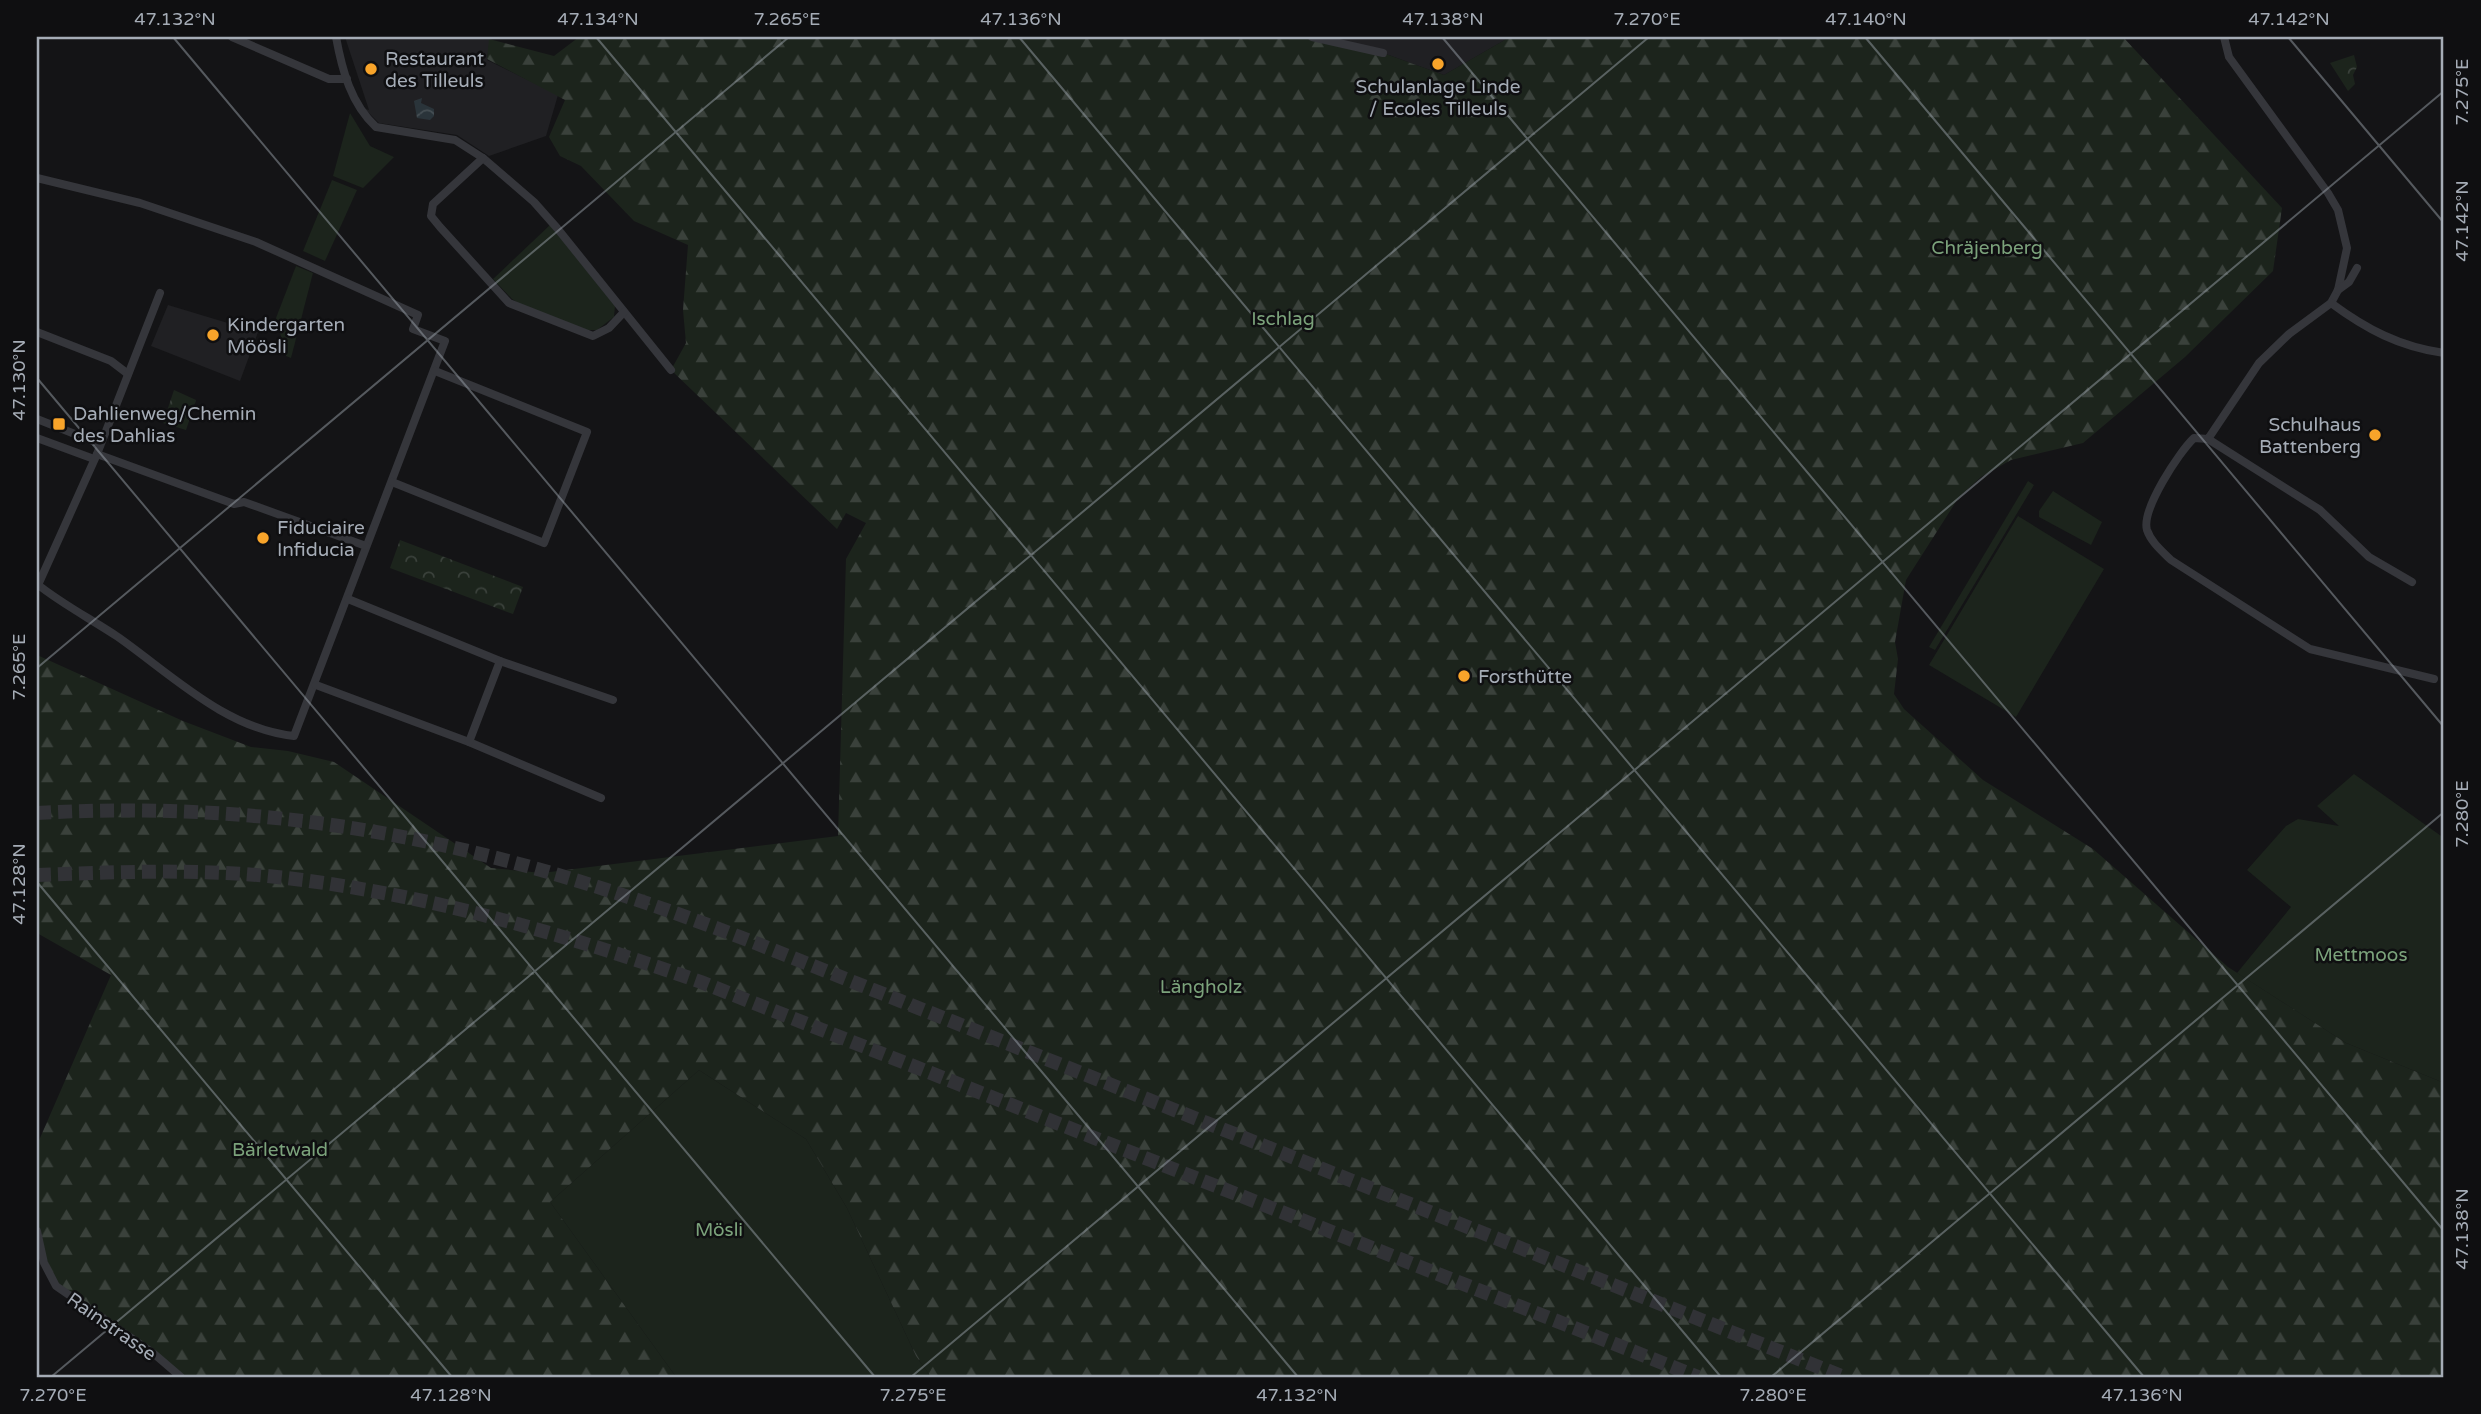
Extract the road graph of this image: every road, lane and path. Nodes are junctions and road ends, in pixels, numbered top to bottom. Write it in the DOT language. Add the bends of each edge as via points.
graph roads {
  1 [pos="232,37"];
  2 [pos="336,37"];
  3 [pos="1312,37"];
  4 [pos="2224,37"];
  5 [pos="1383,53"];
  6 [pos="347,79"];
  7 [pos="483,158"];
  8 [pos="37,178"];
  9 [pos="2357,268"];
  10 [pos="2338,290"];
  11 [pos="160,293"];
  12 [pos="2331,303"];
  13 [pos="624,312"];
  14 [pos="37,332"];
  15 [pos="2444,353"];
  16 [pos="671,370"];
  17 [pos="435,371"];
  18 [pos="128,374"];
  19 [pos="37,419"];
  20 [pos="37,438"];
  21 [pos="2208,439"];
  22 [pos="100,444"];
  23 [pos="95,457"];
  24 [pos="392,482"];
  25 [pos="366,547"];
  26 [pos="2412,582"];
  27 [pos="38,585"];
  28 [pos="348,598"];
  29 [pos="500,661"];
  30 [pos="2434,679"];
  31 [pos="316,685"];
  32 [pos="613,700"];
  33 [pos="469,743"];
  34 [pos="601,798"];
  35 [pos="37,1231"];
  36 [pos="181,1377"];
  1 -- 6 [label="street" via="329,79"];
  2 -- 6 [label="street"];
  3 -- 5 [label="street"];
  4 -- 10 [label="street" via="2229,57 2338,210 2347,248"];
  6 -- 7 [label="street" via="360,110 376,127 455,140"];
  7 -- 13 [label="street" via="534,202"];
  7 -- 13 [label="street" via="430,210 509,303 593,336"];
  8 -- 17 [label="street" via="140,203 259,243 418,315 413,329 445,341"];
  9 -- 10 [label="street"];
  10 -- 12 [label="street"];
  11 -- 18 [label="street"];
  12 -- 15 [label="street" via="2364,327 2398,343"];
  12 -- 21 [label="street" via="2259,363"];
  13 -- 16 [label="street"];
  14 -- 18 [label="street" via="111,361"];
  17 -- 24 [label="street"];
  17 -- 24 [label="street" via="587,432 549,531 544,543"];
  18 -- 22 [label="street"];
  19 -- 22 [label="street"];
  20 -- 23 [label="street"];
  21 -- 26 [label="street" via="2320,510 2369,557"];
  21 -- 30 [label="street" via="2194,438 2185,446 2151,505 2146,528 2152,541 2171,560 2310,649"];
  22 -- 23 [label="street"];
  23 -- 25 [label="street" via="234,504 244,502"];
  23 -- 27 [label="street"];
  24 -- 25 [label="street"];
  25 -- 28 [label="street"];
  27 -- 31 [label="street" via="207,702 257,727 295,736"];
  28 -- 29 [label="street"];
  28 -- 31 [label="street"];
  29 -- 32 [label="street"];
  29 -- 33 [label="street"];
  31 -- 33 [label="street"];
  33 -- 34 [label="street"];
  35 -- 36 [label="street, Rainstrasse" via="44,1263 56,1286"];
}
